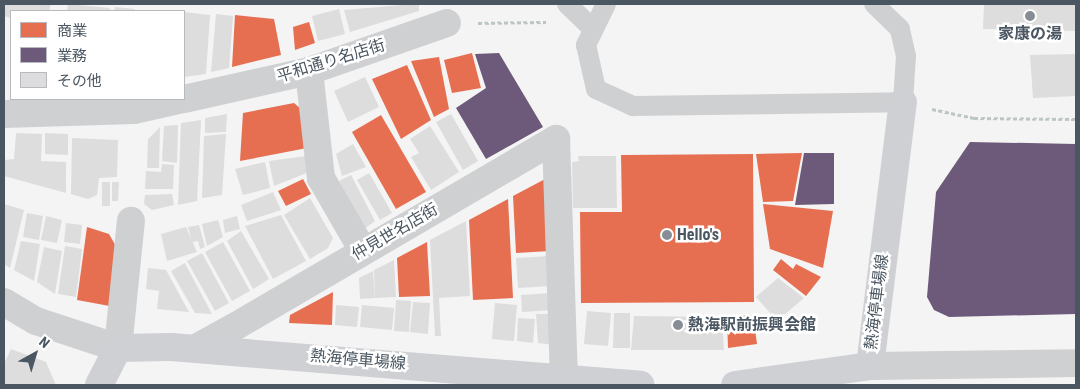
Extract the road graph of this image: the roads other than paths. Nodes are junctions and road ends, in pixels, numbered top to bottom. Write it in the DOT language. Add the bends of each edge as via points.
graph roads {
  1 [pos="567,4"];
  2 [pos="606,4"];
  3 [pos="874,4"];
  4 [pos="447,23"];
  5 [pos="592,28"];
  6 [pos="309,71"];
  7 [pos="185,99"];
  8 [pos="179,100"];
  9 [pos="902,102"];
  10 [pos="4,114"];
  11 [pos="131,221"];
  12 [pos="363,251"];
  13 [pos="4,302"];
  14 [pos="118,348"];
  15 [pos="196,348"];
  16 [pos="1076,363"];
  17 [pos="870,366"];
  18 [pos="564,378"];
  19 [pos="507,379"];
  20 [pos="99,385"];
  21 [pos="640,385"];
  22 [pos="735,385"];
  1 -- 5 [label="lane"];
  2 -- 5 [label="lane"];
  3 -- 9 [label="lane" via="900,29 906,56"];
  4 -- 6 [label="street, 平和通り名店街"];
  5 -- 9 [label="lane" via="586,45 596,89 633,106"];
  6 -- 7 [label="street, 平和通り名店街"];
  6 -- 12 [label="street" via="322,178"];
  8 -- 10 [label="street, 平和通り名店街" via="134,110"];
  9 -- 17 [label="main road, 熱海停車場線"];
  11 -- 14 [label="street"];
  12 -- 15 [label="street, 仲見世名店街"];
  12 -- 18 [label="street, 仲見世名店街" via="556,139"];
  13 -- 14 [label="street" via="36,322"];
  14 -- 15 [label="main road, 熱海停車場線"];
  14 -- 20 [label="main road"];
  15 -- 19 [label="main road, 熱海停車場線"];
  16 -- 17 [label="street"];
  17 -- 22 [label="main road, 熱海停車場線"];
  18 -- 19 [label="main road, 熱海停車場線"];
  18 -- 21 [label="main road, 熱海停車場線"];
}
